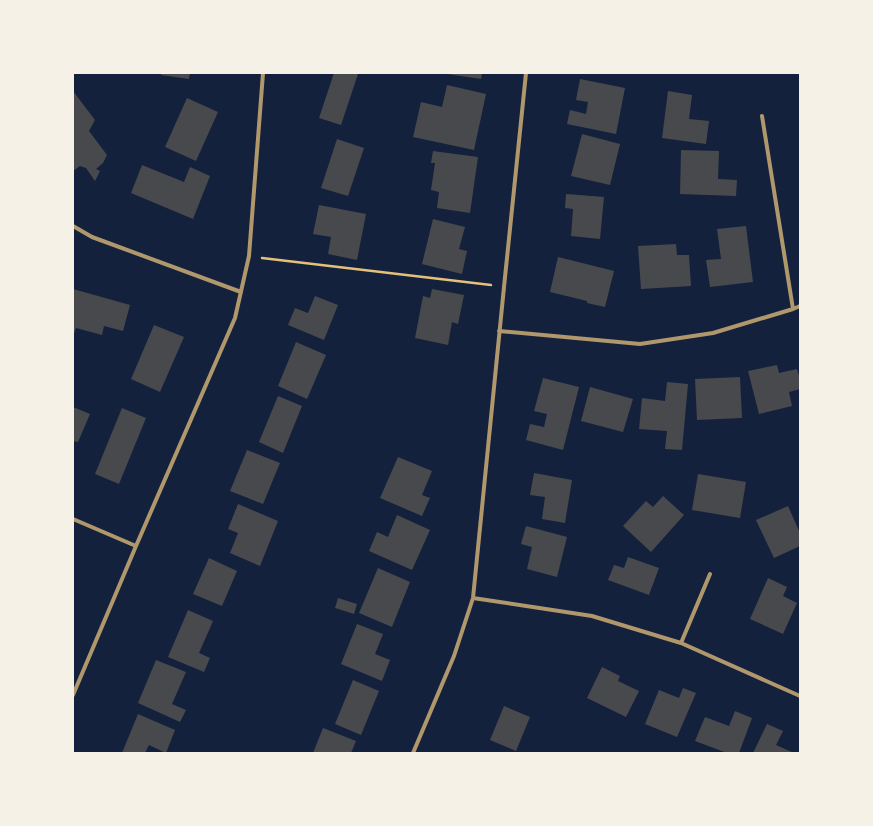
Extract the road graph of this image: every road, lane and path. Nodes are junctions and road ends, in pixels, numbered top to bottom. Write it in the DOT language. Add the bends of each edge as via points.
graph roads {
  1 [pos="263,73"];
  2 [pos="526,73"];
  3 [pos="762,116"];
  4 [pos="73,226"];
  5 [pos="262,258"];
  6 [pos="491,285"];
  7 [pos="241,292"];
  8 [pos="800,306"];
  9 [pos="793,309"];
  10 [pos="499,331"];
  11 [pos="73,519"];
  12 [pos="136,546"];
  13 [pos="710,574"];
  14 [pos="473,598"];
  15 [pos="680,643"];
  16 [pos="73,695"];
  17 [pos="800,696"];
  18 [pos="413,753"];
  1 -- 7 [label="street" via="249,256"];
  2 -- 10 [label="street"];
  3 -- 9 [label="street"];
  4 -- 7 [label="street" via="92,237"];
  5 -- 6 [label="path"];
  7 -- 12 [label="street" via="235,318"];
  8 -- 9 [label="street"];
  9 -- 10 [label="street" via="713,333 640,344"];
  10 -- 14 [label="street"];
  11 -- 12 [label="street"];
  12 -- 16 [label="street"];
  13 -- 15 [label="street"];
  14 -- 15 [label="street" via="592,616"];
  14 -- 18 [label="street" via="454,656"];
  15 -- 17 [label="street"];
}
